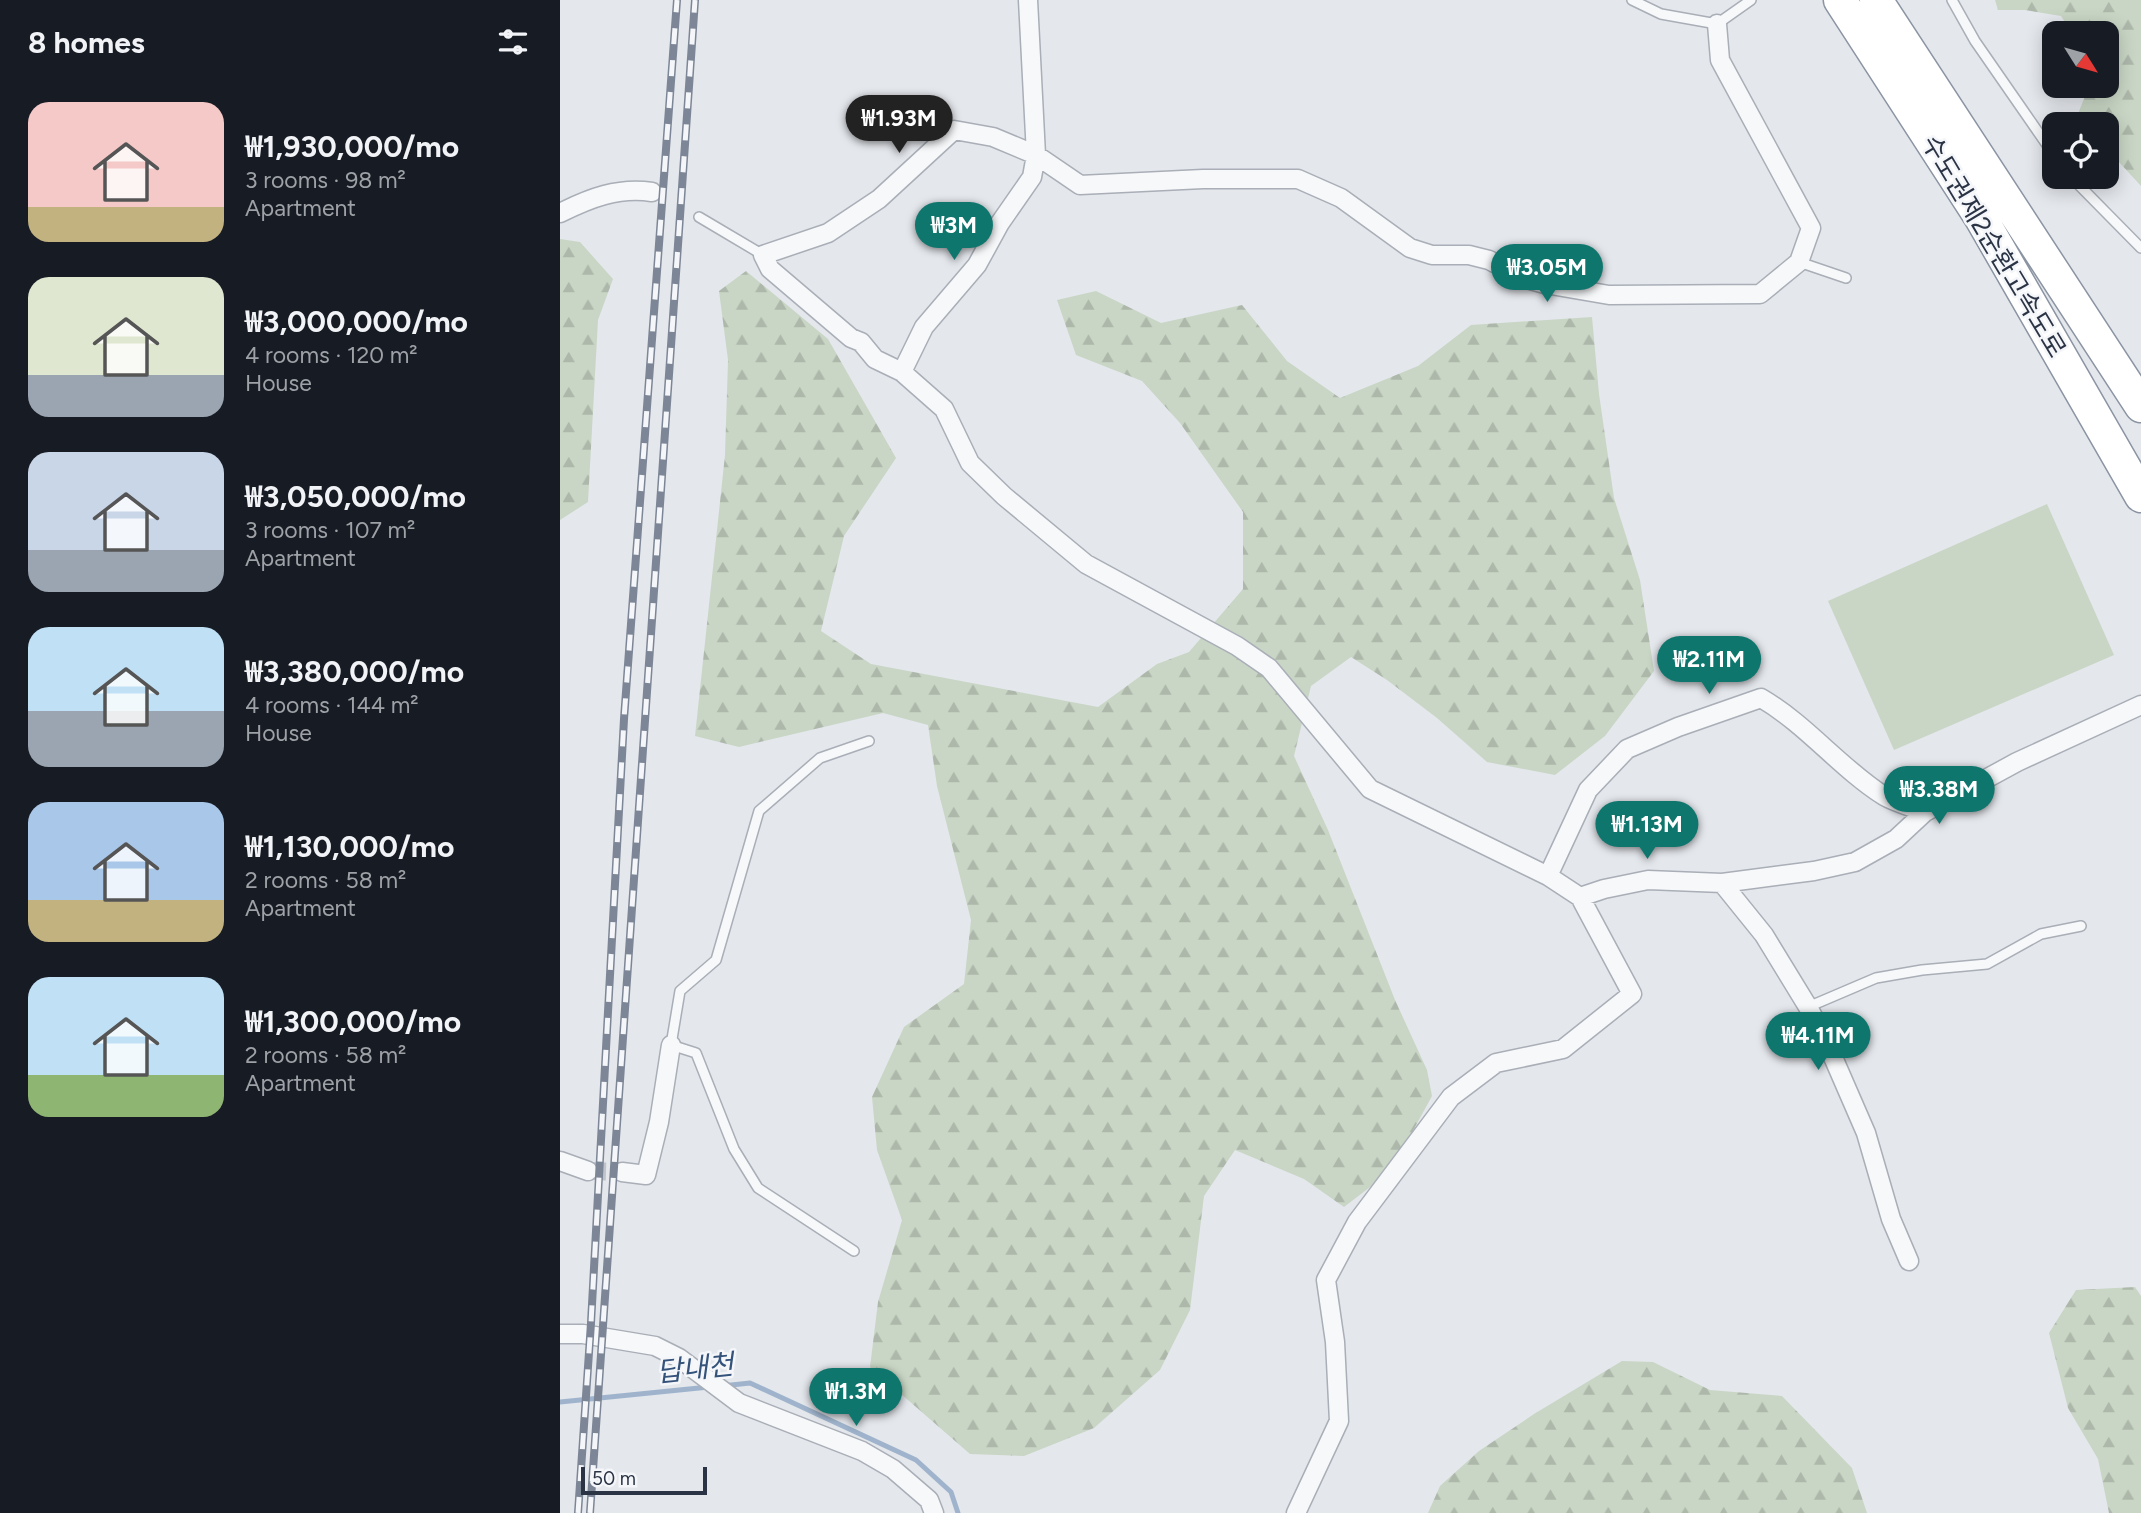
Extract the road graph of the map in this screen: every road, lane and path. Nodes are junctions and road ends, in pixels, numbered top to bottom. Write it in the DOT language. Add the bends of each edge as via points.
graph roads {
  1 [pos="1028,0"];
  2 [pos="1632,0"];
  3 [pos="1751,0"];
  4 [pos="1840,0"];
  5 [pos="1876,0"];
  6 [pos="1952,0"];
  7 [pos="1717,24"];
  8 [pos="2042,138"];
  9 [pos="1036,155"];
  10 [pos="2083,189"];
  11 [pos="652,192"];
  12 [pos="560,213"];
  13 [pos="699,217"];
  14 [pos="2141,249"];
  15 [pos="763,255"];
  16 [pos="1799,262"];
  17 [pos="1846,278"];
  18 [pos="902,372"];
  19 [pos="2141,406"];
  20 [pos="2141,496"];
  21 [pos="2141,705"];
  22 [pos="869,741"];
  23 [pos="1924,812"];
  24 [pos="1548,876"];
  25 [pos="1722,883"];
  26 [pos="1580,897"];
  27 [pos="2081,926"];
  28 [pos="1808,1007"];
  29 [pos="671,1045"];
  30 [pos="560,1161"];
  31 [pos="588,1171"];
  32 [pos="622,1172"];
  33 [pos="855,1251"];
  34 [pos="1909,1261"];
  35 [pos="560,1334"];
  36 [pos="934,1513"];
  37 [pos="1296,1513"];
  1 -- 9 [label="street"];
  2 -- 7 [label="lane" via="1661,14"];
  3 -- 7 [label="lane"];
  4 -- 20 [label="highway, 수도권제2순환고속도로" via="1981,218"];
  5 -- 19 [label="highway, 수도권제2순환고속도로"];
  6 -- 8 [label="lane"];
  7 -- 16 [label="street" via="1720,60 1811,228"];
  9 -- 15 [label="street" via="993,136 954,131 879,199 828,233"];
  9 -- 16 [label="street" via="1080,185 1298,178 1341,198 1410,248 1433,255 1469,255 1523,278 1609,295 1760,294"];
  9 -- 18 [label="street" via="1032,177 977,265 924,327"];
  10 -- 14 [label="lane"];
  11 -- 12 [label="street" via="612,192"];
  13 -- 15 [label="lane"];
  15 -- 18 [label="street" via="770,269 861,342 875,359"];
  16 -- 17 [label="lane"];
  18 -- 24 [label="street" via="944,409 970,463 1004,496 1086,564 1269,668 1370,789"];
  21 -- 23 [label="street" via="2017,762"];
  22 -- 29 [label="lane" via="820,758 759,811 716,960 680,991"];
  23 -- 24 [label="street" via="1886,797 1786,713 1761,698 1627,749 1588,790"];
  23 -- 25 [label="street" via="1896,839 1855,862"];
  24 -- 26 [label="street"];
  25 -- 26 [label="street" via="1648,880"];
  25 -- 28 [label="street" via="1764,935"];
  26 -- 37 [label="street" via="1632,994 1563,1049 1496,1063 1451,1097 1357,1222 1326,1280 1339,1421"];
  27 -- 28 [label="lane" via="2041,934 1987,964 1876,978"];
  28 -- 34 [label="street" via="1866,1133 1891,1219"];
  29 -- 32 [label="street" via="646,1175"];
  29 -- 33 [label="lane" via="696,1053 734,1149 758,1188"];
  30 -- 31 [label="street"];
  35 -- 36 [label="street" via="655,1346 679,1358 739,1403 862,1451 893,1469 929,1500"];
}
